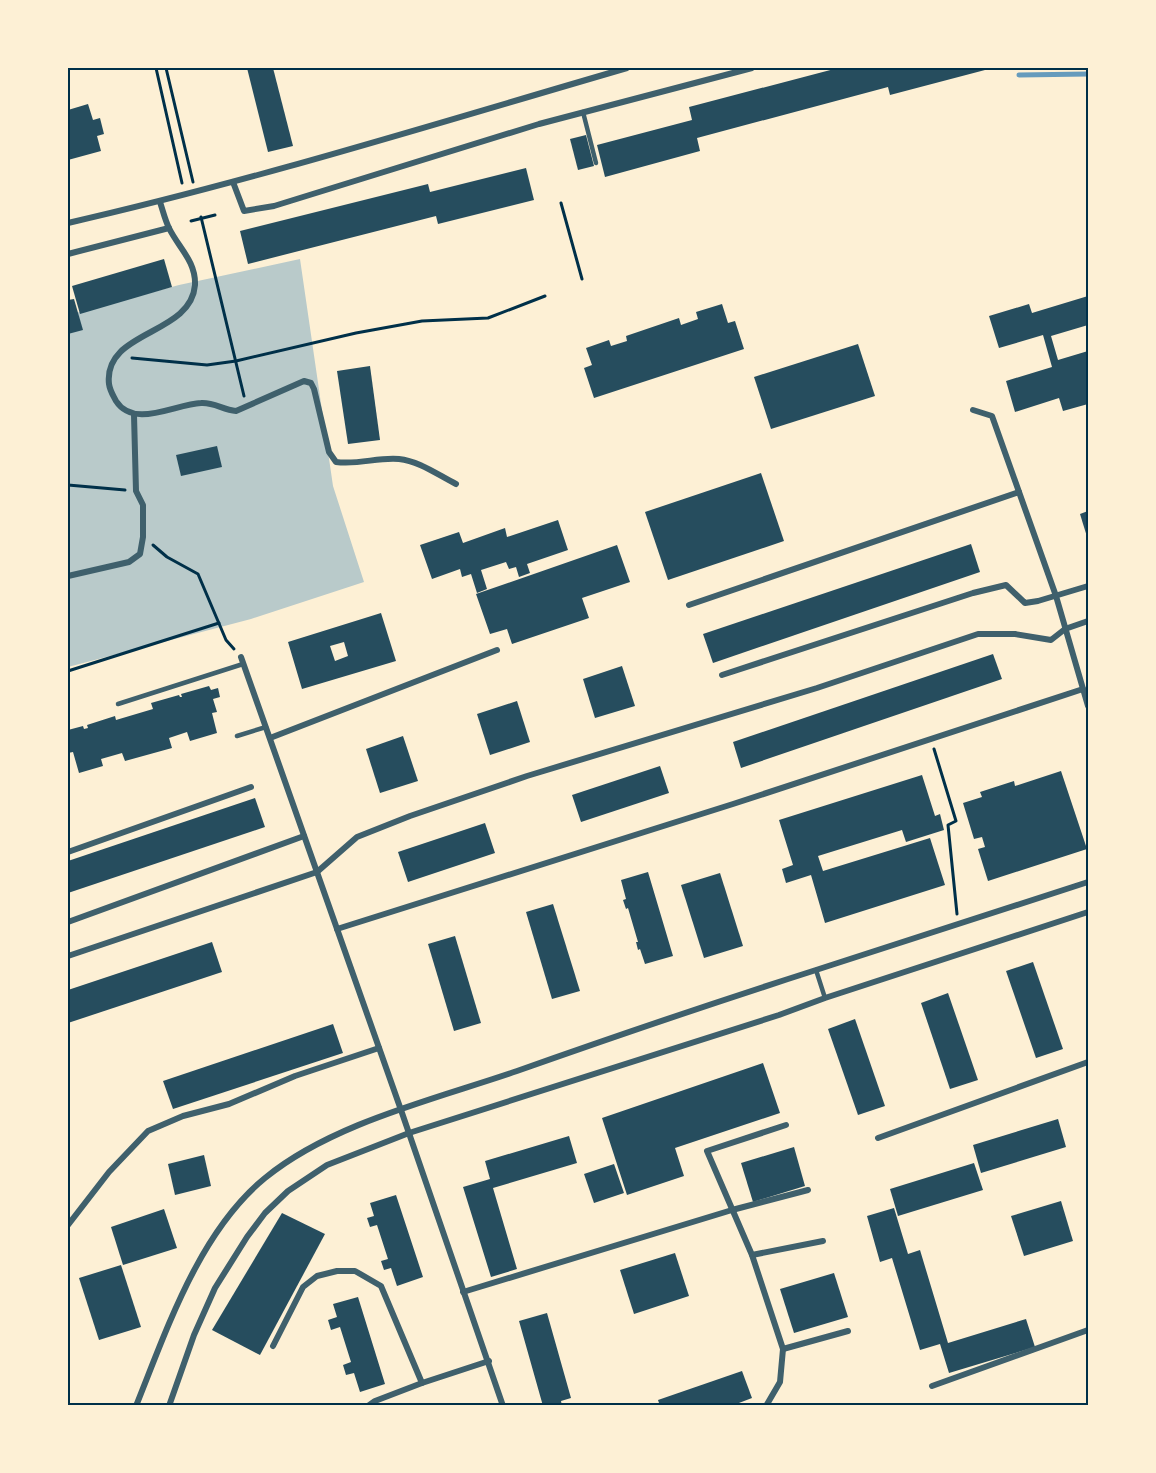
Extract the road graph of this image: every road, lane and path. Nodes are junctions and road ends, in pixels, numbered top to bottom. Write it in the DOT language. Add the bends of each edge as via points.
graph roads {
  1 [pos="156,68"];
  2 [pos="166,68"];
  3 [pos="627,68"];
  4 [pos="752,68"];
  5 [pos="583,112"];
  6 [pos="596,163"];
  7 [pos="233,182"];
  8 [pos="195,193"];
  9 [pos="184,195"];
  10 [pos="159,202"];
  11 [pos="561,203"];
  12 [pos="215,215"];
  13 [pos="201,218"];
  14 [pos="191,222"];
  15 [pos="68,224"];
  16 [pos="169,228"];
  17 [pos="68,254"];
  18 [pos="582,279"];
  19 [pos="544,296"];
  20 [pos="116,357"];
  21 [pos="236,361"];
  22 [pos="247,406"];
  23 [pos="973,410"];
  24 [pos="134,415"];
  25 [pos="456,484"];
  26 [pos="68,485"];
  27 [pos="136,491"];
  28 [pos="1019,492"];
  29 [pos="144,537"];
  30 [pos="68,576"];
  31 [pos="1089,586"];
  32 [pos="1056,596"];
  33 [pos="689,605"];
  34 [pos="1089,621"];
  35 [pos="219,623"];
  36 [pos="1065,629"];
  37 [pos="497,650"];
  38 [pos="242,661"];
  39 [pos="68,670"];
  40 [pos="722,675"];
  41 [pos="1083,689"];
  42 [pos="118,704"];
  43 [pos="1089,706"];
  44 [pos="266,727"];
  45 [pos="237,736"];
  46 [pos="270,738"];
  47 [pos="931,739"];
  48 [pos="250,787"];
  49 [pos="304,836"];
  50 [pos="68,852"];
  51 [pos="317,872"];
  52 [pos="1089,882"];
  53 [pos="1089,912"];
  54 [pos="68,922"];
  55 [pos="958,925"];
  56 [pos="337,929"];
  57 [pos="68,956"];
  58 [pos="816,970"];
  59 [pos="825,998"];
  60 [pos="379,1048"];
  61 [pos="1089,1062"];
  62 [pos="401,1110"];
  63 [pos="786,1125"];
  64 [pos="409,1133"];
  65 [pos="878,1138"];
  66 [pos="808,1190"];
  67 [pos="732,1210"];
  68 [pos="68,1225"];
  69 [pos="823,1241"];
  70 [pos="752,1255"];
  71 [pos="463,1292"];
  72 [pos="1089,1330"];
  73 [pos="848,1331"];
  74 [pos="273,1346"];
  75 [pos="783,1349"];
  76 [pos="489,1361"];
  77 [pos="422,1383"];
  78 [pos="932,1386"];
  79 [pos="141,1394"];
  80 [pos="131,1406"];
  81 [pos="136,1406"];
  82 [pos="169,1406"];
  83 [pos="368,1406"];
  84 [pos="503,1406"];
  85 [pos="766,1406"];
  1 -- 9 [label="path"];
  2 -- 8 [label="path"];
  3 -- 7 [label="street"];
  4 -- 5 [label="street"];
  5 -- 6 [label="lane"];
  5 -- 7 [label="street" via="274,206 244,211"];
  7 -- 8 [label="street"];
  8 -- 9 [label="street"];
  9 -- 10 [label="street"];
  10 -- 15 [label="street"];
  10 -- 16 [label="street"];
  11 -- 18 [label="path"];
  12 -- 13 [label="path"];
  13 -- 14 [label="path"];
  13 -- 21 [label="path"];
  16 -- 17 [label="street"];
  16 -- 20 [label="street" via="192,265 192,298 186,309 170,322 140,337"];
  19 -- 21 [label="path" via="488,318 422,321"];
  20 -- 21 [label="path" via="207,365"];
  20 -- 24 [label="street" via="108,372 110,391 120,407"];
  21 -- 22 [label="path"];
  22 -- 24 [label="street" via="236,411 201,403"];
  22 -- 25 [label="street" via="304,381 310,383 329,452 336,462 398,459 422,466"];
  23 -- 28 [label="street" via="992,416"];
  24 -- 27 [label="street"];
  26 -- 27 [label="path"];
  27 -- 29 [label="street" via="143,505"];
  28 -- 32 [label="street"];
  28 -- 33 [label="street"];
  29 -- 30 [label="street" via="140,554 129,562"];
  29 -- 35 [label="path" via="167,557 198,574"];
  31 -- 32 [label="street"];
  32 -- 36 [label="street"];
  32 -- 40 [label="street" via="1025,603 1006,585 974,592"];
  34 -- 36 [label="street"];
  35 -- 38 [label="path"];
  35 -- 39 [label="path"];
  36 -- 41 [label="street"];
  36 -- 51 [label="street" via="1051,640 1015,634 978,634 703,724 527,776 357,837"];
  37 -- 46 [label="street"];
  38 -- 42 [label="lane"];
  38 -- 44 [label="street"];
  41 -- 43 [label="street"];
  41 -- 47 [label="street"];
  44 -- 45 [label="lane"];
  44 -- 46 [label="street"];
  46 -- 49 [label="street"];
  47 -- 55 [label="path" via="956,821 948,825"];
  47 -- 56 [label="street"];
  48 -- 50 [label="street"];
  49 -- 51 [label="street"];
  49 -- 54 [label="street"];
  51 -- 56 [label="street"];
  51 -- 57 [label="street"];
  52 -- 55 [label="street"];
  53 -- 59 [label="street"];
  55 -- 58 [label="street"];
  56 -- 60 [label="street"];
  58 -- 59 [label="lane"];
  58 -- 62 [label="street"];
  59 -- 64 [label="street"];
  60 -- 62 [label="street"];
  60 -- 68 [label="street" via="148,1131"];
  61 -- 65 [label="street"];
  62 -- 64 [label="street"];
  62 -- 79 [label="street" via="350,1129 301,1154 239,1203 208,1248 180,1301"];
  63 -- 67 [label="street" via="707,1151"];
  64 -- 71 [label="street"];
  64 -- 82 [label="street" via="327,1165 288,1191 265,1213 215,1288"];
  66 -- 67 [label="street"];
  67 -- 70 [label="street"];
  67 -- 71 [label="street"];
  69 -- 70 [label="street"];
  70 -- 75 [label="street"];
  71 -- 76 [label="street"];
  72 -- 78 [label="street"];
  73 -- 75 [label="street"];
  74 -- 77 [label="street" via="303,1287 317,1276 355,1271 381,1286"];
  75 -- 85 [label="street" via="780,1382"];
  76 -- 77 [label="street"];
  76 -- 84 [label="street"];
  77 -- 83 [label="street"];
  79 -- 80 [label="street"];
  79 -- 81 [label="street"];
}
